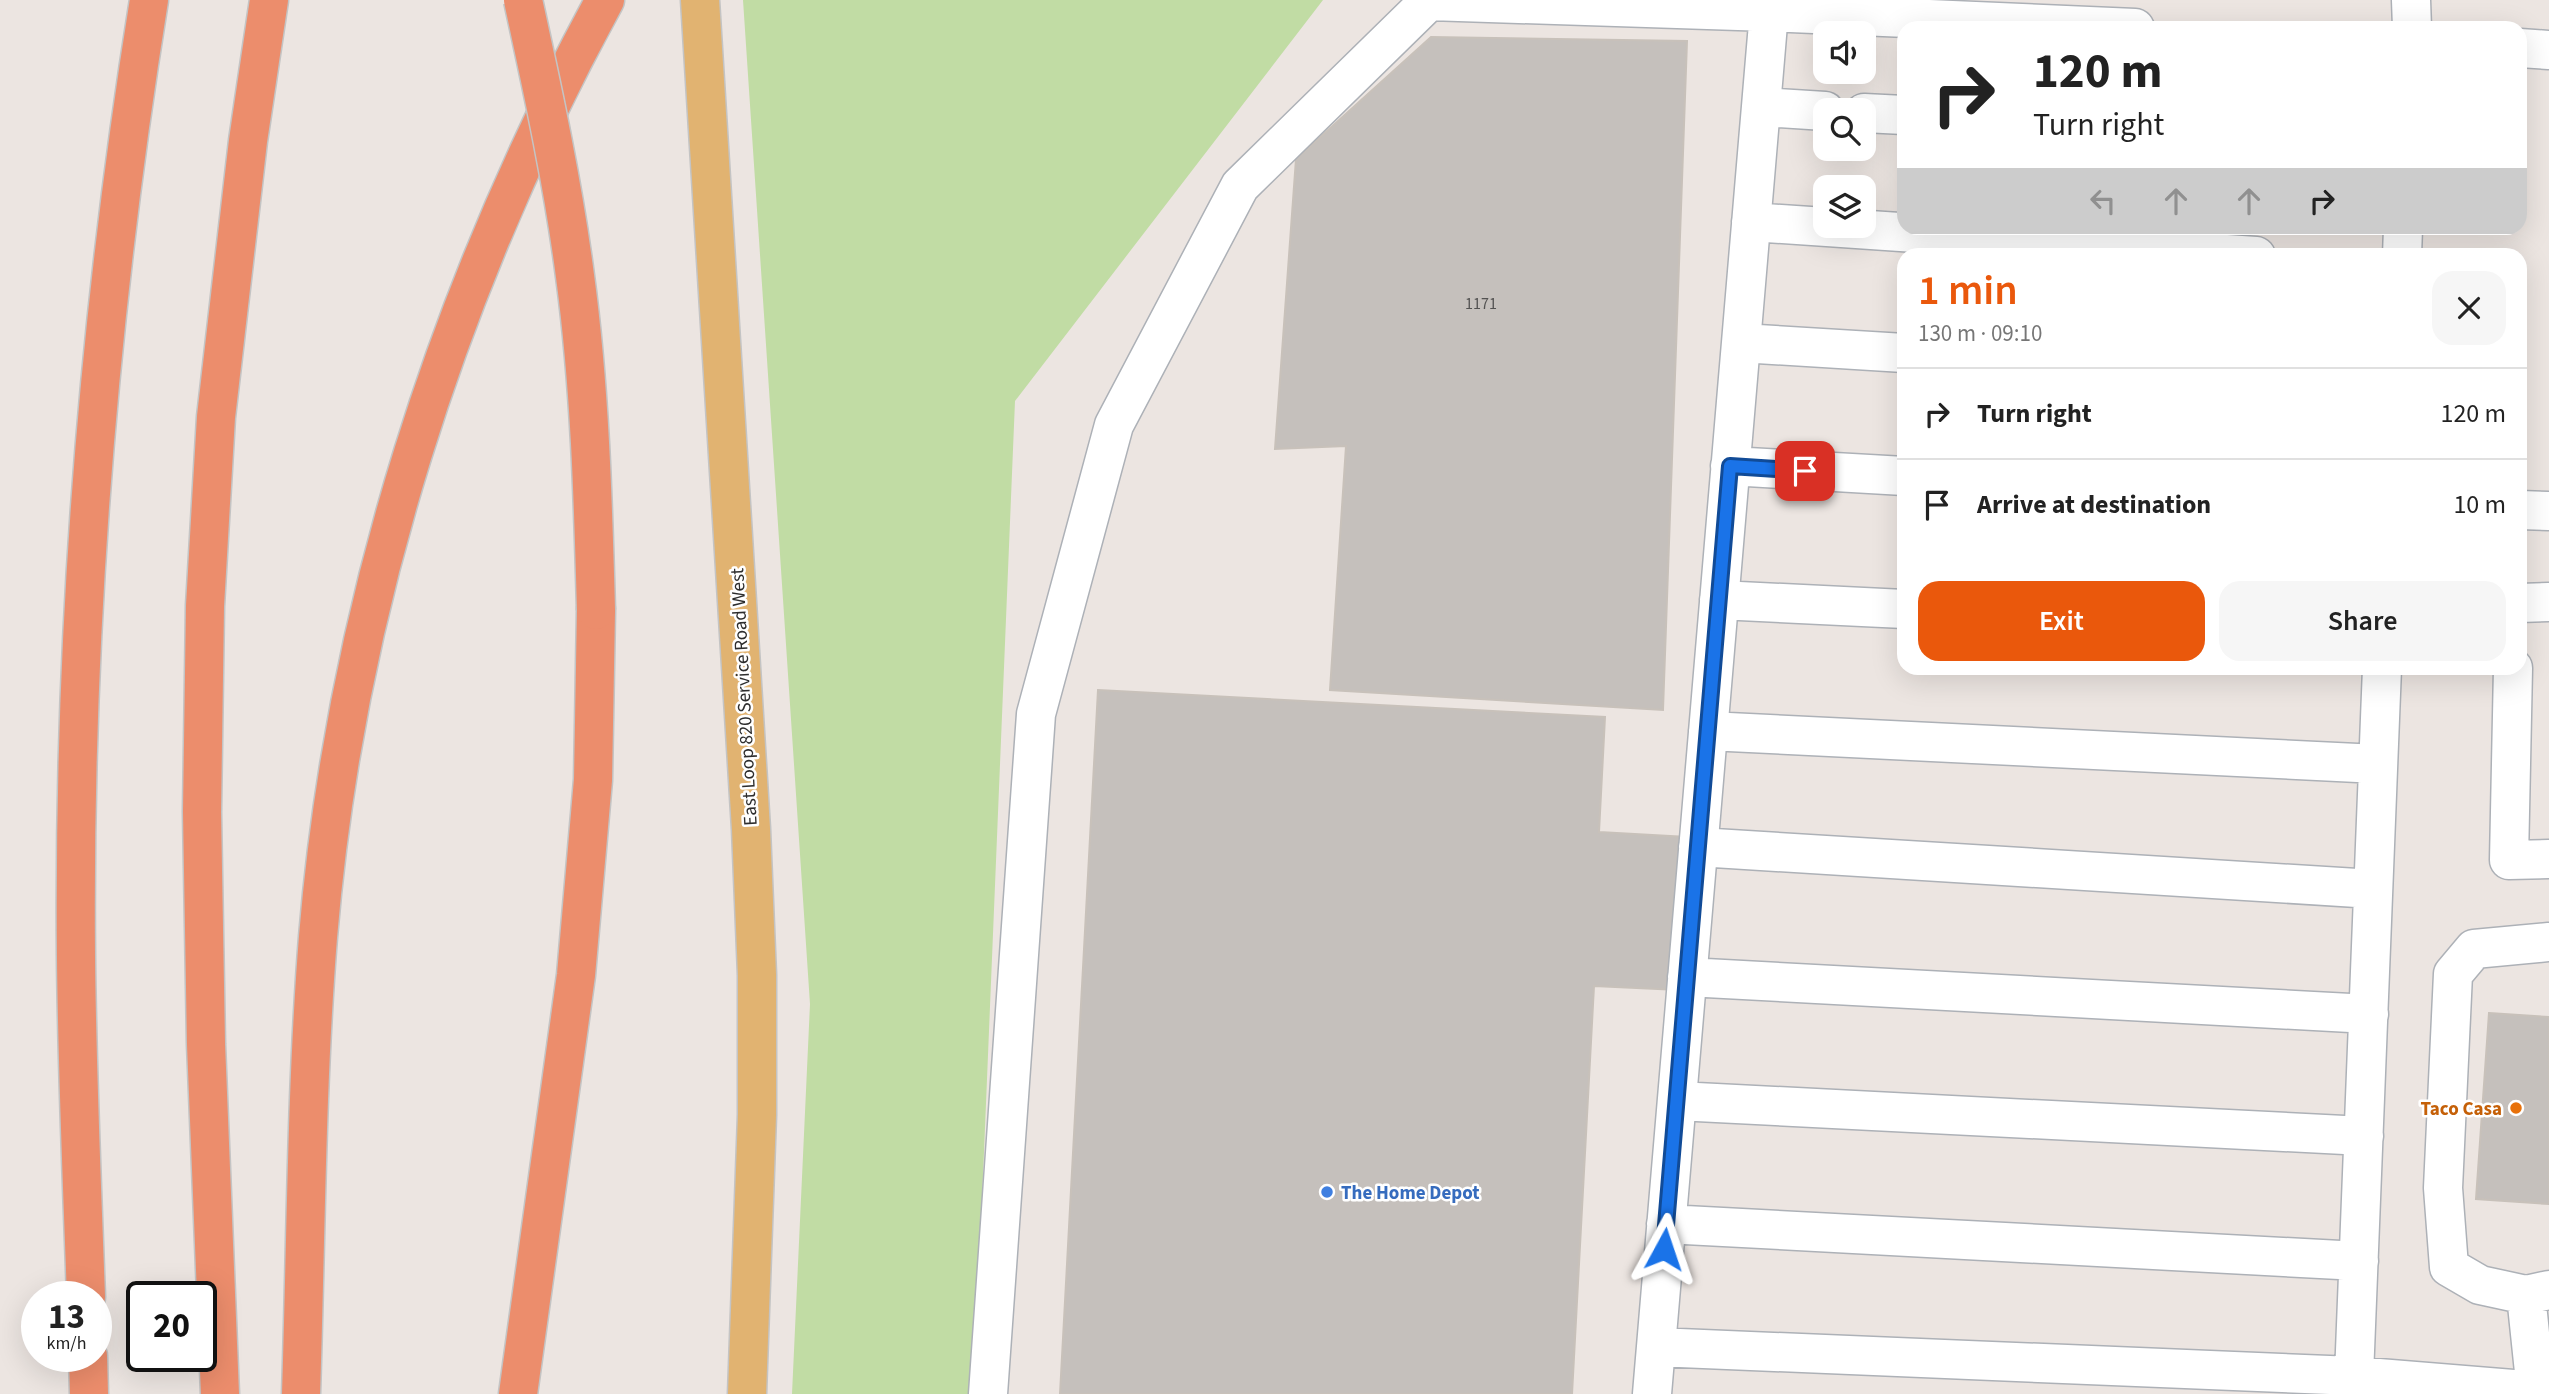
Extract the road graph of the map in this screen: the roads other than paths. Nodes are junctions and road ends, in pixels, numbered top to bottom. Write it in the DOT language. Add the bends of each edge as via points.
graph roads {
  1 [pos="149,0"];
  2 [pos="269,0"];
  3 [pos="523,0"];
  4 [pos="605,0"];
  5 [pos="700,0"];
  6 [pos="2411,0"];
  7 [pos="1769,12"];
  8 [pos="1975,21"];
  9 [pos="2412,21"];
  10 [pos="2527,48"];
  11 [pos="2549,50"];
  12 [pos="1761,107"];
  13 [pos="1813,110"];
  14 [pos="1876,114"];
  15 [pos="1897,115"];
  16 [pos="1751,222"];
  17 [pos="1897,232"];
  18 [pos="1944,235"];
  19 [pos="2137,248"];
  20 [pos="1741,343"];
  21 [pos="1897,353"];
  22 [pos="1730,466"];
  23 [pos="1897,477"];
  24 [pos="2527,510"];
  25 [pos="2549,511"];
  26 [pos="1719,600"];
  27 [pos="2549,602"];
  28 [pos="2527,603"];
  29 [pos="1897,609"];
  30 [pos="2382,675"];
  31 [pos="2512,675"];
  32 [pos="1708,731"];
  33 [pos="2378,764"];
  34 [pos="1698,847"];
  35 [pos="2549,859"];
  36 [pos="2373,889"];
  37 [pos="2549,942"];
  38 [pos="1687,977"];
  39 [pos="2369,1014"];
  40 [pos="1677,1101"];
  41 [pos="2364,1136"];
  42 [pos="1667,1224"];
  43 [pos="2359,1261"];
  44 [pos="86,1281"];
  45 [pos="2538,1293"];
  46 [pos="1656,1347"];
  47 [pos="88,1372"];
  48 [pos="2350,1385"];
  49 [pos="2467,1390"];
  50 [pos="2542,1392"];
  51 [pos="89,1394"];
  52 [pos="220,1394"];
  53 [pos="302,1394"];
  54 [pos="518,1394"];
  55 [pos="747,1394"];
  56 [pos="989,1394"];
  57 [pos="1652,1394"];
  1 -- 44 [label="highway" via="112,255 89,523 76,957"];
  2 -- 52 [label="highway" via="216,417 205,606 206,1044"];
  3 -- 54 [label="highway, bridge" via="575,277 592,470 596,610 593,780 576,975"];
  4 -- 53 [label="highway" via="540,125 484,252 416,442 367,620 337,784 318,935"];
  5 -- 55 [label="main road, East Loop 820 Service Road West" via="751,815 756,962 757,1115"];
  6 -- 9 [label="lane"];
  7 -- 8 [label="lane"];
  7 -- 12 [label="lane"];
  7 -- 56 [label="lane" via="1429,1 1240,186 1114,425 1036,714"];
  10 -- 11 [label="lane"];
  12 -- 13 [label="lane"];
  12 -- 16 [label="lane"];
  14 -- 15 [label="lane"];
  16 -- 17 [label="lane"];
  16 -- 20 [label="lane"];
  18 -- 19 [label="lane"];
  20 -- 21 [label="lane"];
  20 -- 22 [label="lane"];
  22 -- 23 [label="lane"];
  22 -- 26 [label="lane"];
  24 -- 25 [label="lane"];
  26 -- 29 [label="lane"];
  26 -- 32 [label="lane"];
  27 -- 28 [label="lane"];
  30 -- 33 [label="lane"];
  31 -- 35 [label="lane" via="2509,860"];
  32 -- 33 [label="lane"];
  32 -- 34 [label="lane"];
  33 -- 36 [label="lane"];
  34 -- 36 [label="lane"];
  34 -- 38 [label="lane"];
  36 -- 39 [label="lane"];
  37 -- 45 [label="lane" via="2474,949 2453,974 2443,1188 2449,1268 2480,1285"];
  38 -- 39 [label="lane"];
  38 -- 40 [label="lane"];
  39 -- 41 [label="lane"];
  40 -- 41 [label="lane"];
  40 -- 42 [label="lane"];
  41 -- 43 [label="lane"];
  42 -- 43 [label="lane"];
  42 -- 46 [label="lane"];
  43 -- 48 [label="lane"];
  45 -- 50 [label="lane"];
  46 -- 48 [label="lane"];
  46 -- 57 [label="lane"];
  47 -- 51 [label="highway"];
  48 -- 49 [label="lane"];
  49 -- 50 [label="lane"];
}
